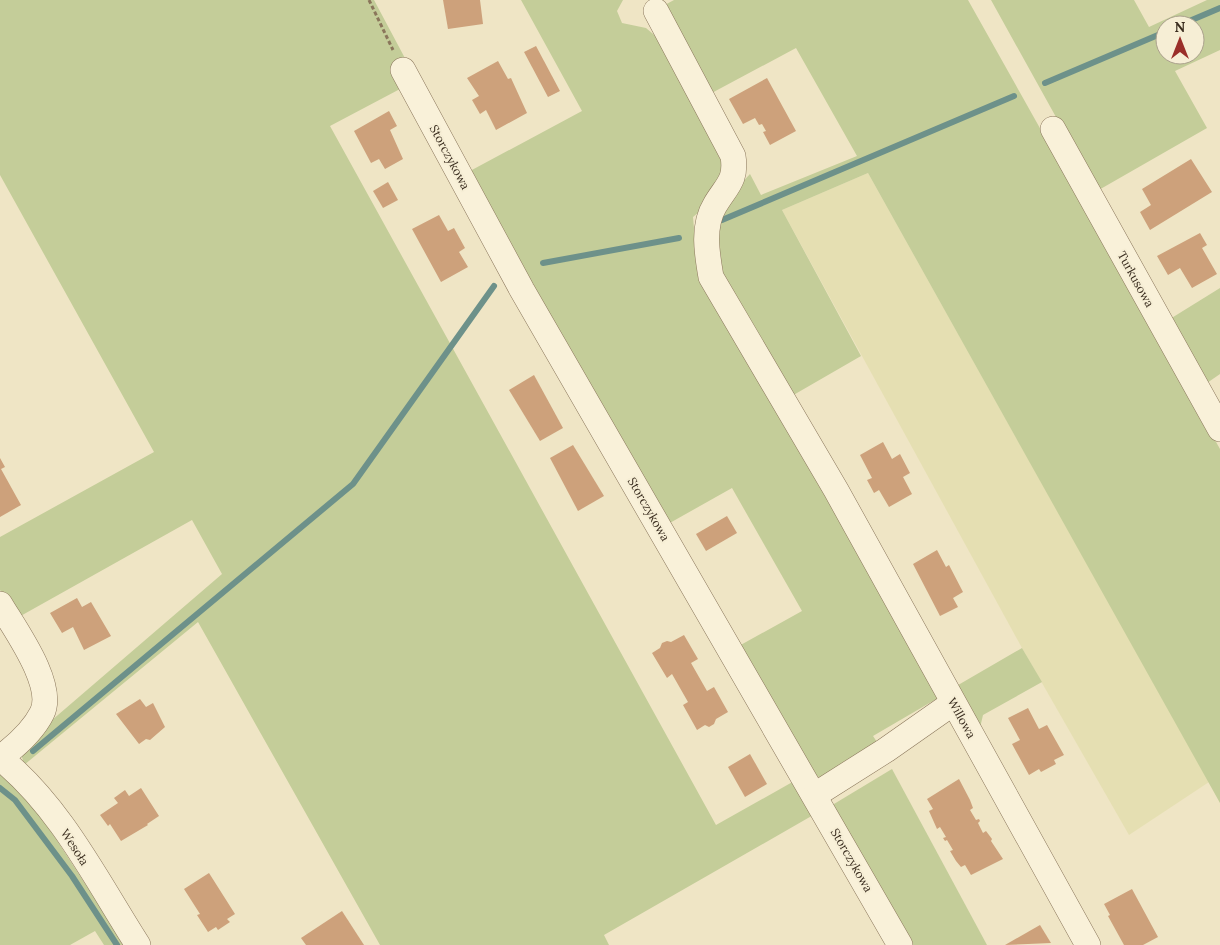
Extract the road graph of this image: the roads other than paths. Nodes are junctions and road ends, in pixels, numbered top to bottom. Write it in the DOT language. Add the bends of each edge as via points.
graph roads {
  1 [pos="656,11"];
  2 [pos="403,70"];
  3 [pos="1053,129"];
  4 [pos="1220,430"];
  5 [pos="0,604"];
  6 [pos="953,703"];
  7 [pos="0,758"];
  8 [pos="815,795"];
  9 [pos="138,945"];
  10 [pos="900,945"];
  11 [pos="1088,945"];
  1 -- 6 [label="street, Willowa" via="734,156 736,168 730,186 715,205 708,224 706,241 711,277 836,490"];
  2 -- 8 [label="street, Storczykowa" via="522,290"];
  3 -- 4 [label="street, Turkusowa"];
  5 -- 7 [label="street" via="40,673 45,695 43,712 33,727"];
  6 -- 8 [label="street"];
  6 -- 11 [label="street, Willowa"];
  7 -- 9 [label="street, Wesoła" via="24,780 62,826"];
  8 -- 10 [label="street, Storczykowa"];
}
